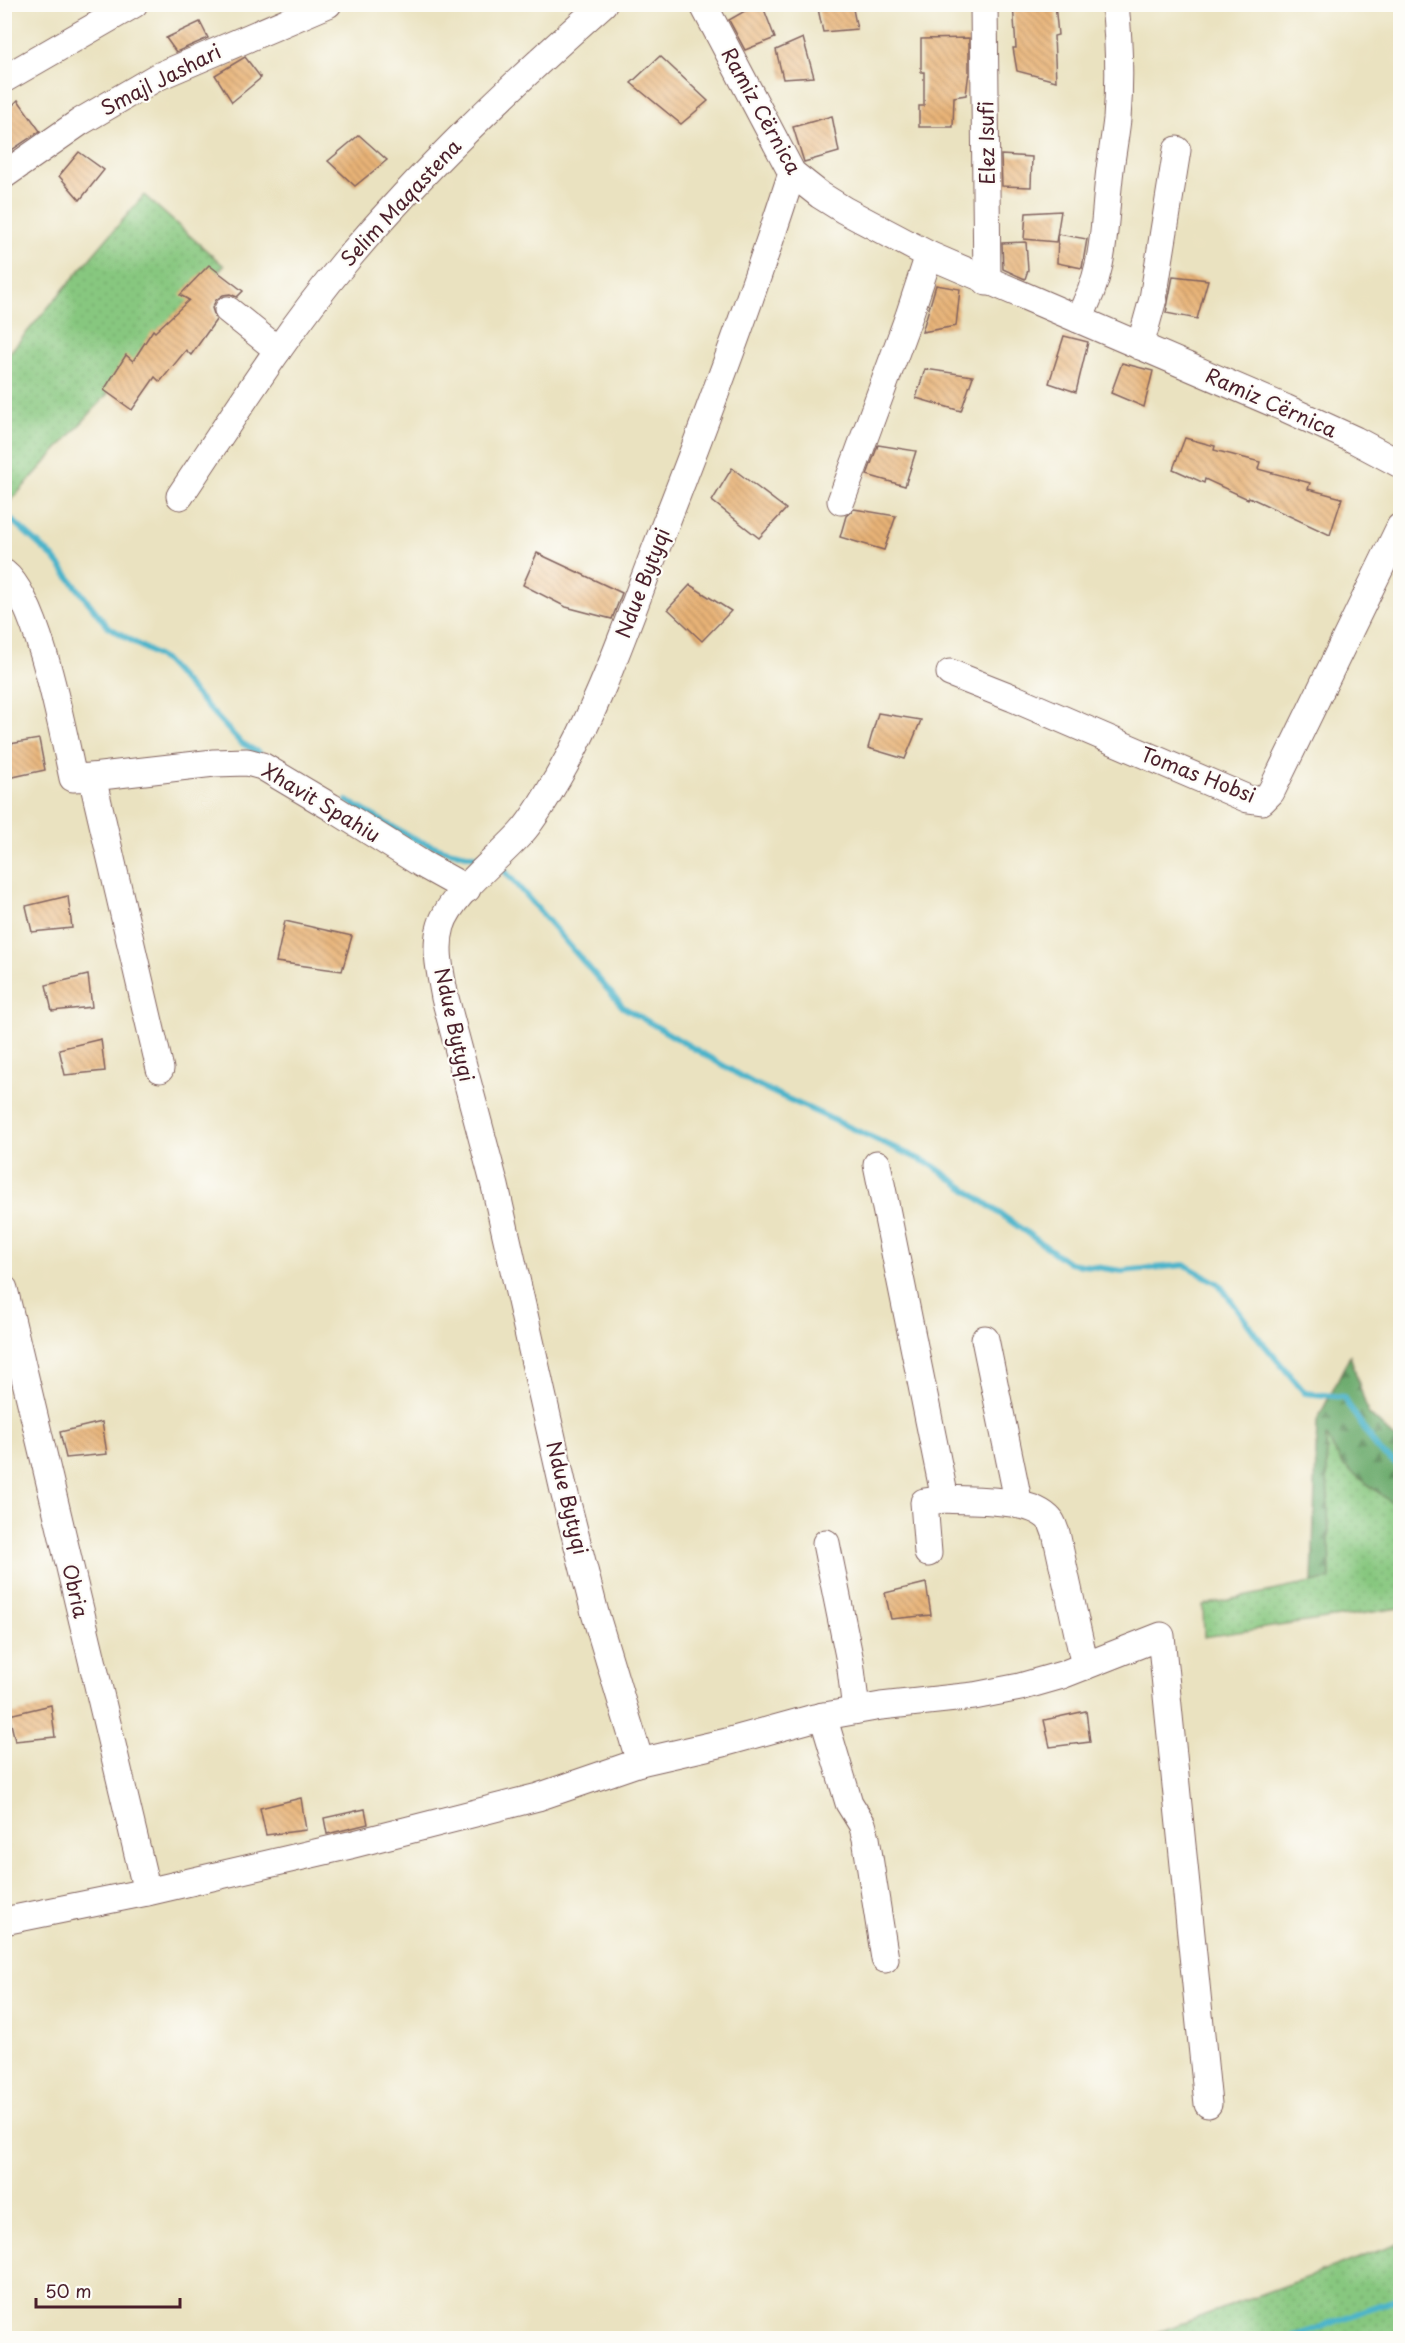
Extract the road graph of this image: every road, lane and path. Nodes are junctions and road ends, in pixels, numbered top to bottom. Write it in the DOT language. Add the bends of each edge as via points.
graph roads {
  1 [pos="134,4"];
  2 [pos="328,4"];
  3 [pos="603,4"];
  4 [pos="703,4"];
  5 [pos="984,4"];
  6 [pos="1115,4"];
  7 [pos="4,79"];
  8 [pos="1177,150"];
  9 [pos="792,173"];
  10 [pos="4,175"];
  11 [pos="929,255"];
  12 [pos="987,282"];
  13 [pos="228,310"];
  14 [pos="1078,319"];
  15 [pos="1140,346"];
  16 [pos="278,350"];
  17 [pos="1401,464"];
  18 [pos="180,496"];
  19 [pos="841,501"];
  20 [pos="1401,527"];
  21 [pos="4,573"];
  22 [pos="950,674"];
  23 [pos="92,777"];
  24 [pos="467,889"];
  25 [pos="160,1068"];
  26 [pos="877,1164"];
  27 [pos="4,1289"];
  28 [pos="985,1339"];
  29 [pos="945,1499"];
  30 [pos="1019,1505"];
  31 [pos="826,1543"];
  32 [pos="928,1553"];
  33 [pos="1085,1666"];
  34 [pos="856,1710"];
  35 [pos="823,1716"];
  36 [pos="640,1762"];
  37 [pos="147,1892"];
  38 [pos="4,1922"];
  39 [pos="885,1959"];
  40 [pos="1208,2104"];
  1 -- 7 [label="street"];
  2 -- 10 [label="street, Smajl Jashari" via="148,82 80,122"];
  3 -- 16 [label="street, Selim Maqastena" via="408,191 345,261"];
  4 -- 9 [label="street, Ramiz Cërnica"];
  5 -- 12 [label="street, Elez Isufi"];
  6 -- 14 [label="street" via="1117,119 1103,252 1091,297"];
  8 -- 15 [label="street" via="1159,266"];
  9 -- 11 [label="street, Ramiz Cërnica" via="844,210"];
  9 -- 24 [label="street, Ndue Bytyqi" via="727,367 589,715 543,804 522,832"];
  11 -- 12 [label="street, Ramiz Cërnica"];
  11 -- 19 [label="street"];
  12 -- 14 [label="street, Ramiz Cërnica"];
  13 -- 16 [label="street"];
  14 -- 15 [label="street, Ramiz Cërnica"];
  15 -- 17 [label="street, Ramiz Cërnica" via="1285,408"];
  16 -- 18 [label="street, Selim Maqastena"];
  20 -- 22 [label="street, Tomas Hobsi" via="1271,792 1262,801 1248,799"];
  21 -- 23 [label="street" via="19,591 40,642 73,778"];
  23 -- 24 [label="street, Xhavit Spahiu" via="214,763 247,762 262,766"];
  23 -- 25 [label="street"];
  24 -- 36 [label="street, Ndue Bytyqi" via="441,925 438,945 445,998 498,1197 584,1569"];
  26 -- 29 [label="street"];
  27 -- 37 [label="street, Obria"];
  28 -- 30 [label="street"];
  29 -- 30 [label="street"];
  29 -- 32 [label="street" via="924,1502"];
  30 -- 33 [label="street" via="1050,1520 1056,1533"];
  31 -- 34 [label="street"];
  33 -- 34 [label="street" via="1020,1687 974,1696"];
  33 -- 40 [label="street" via="1161,1636"];
  34 -- 35 [label="street"];
  35 -- 36 [label="street"];
  35 -- 39 [label="street" via="849,1803 866,1838"];
  36 -- 37 [label="street" via="527,1800"];
  37 -- 38 [label="street"];
}
